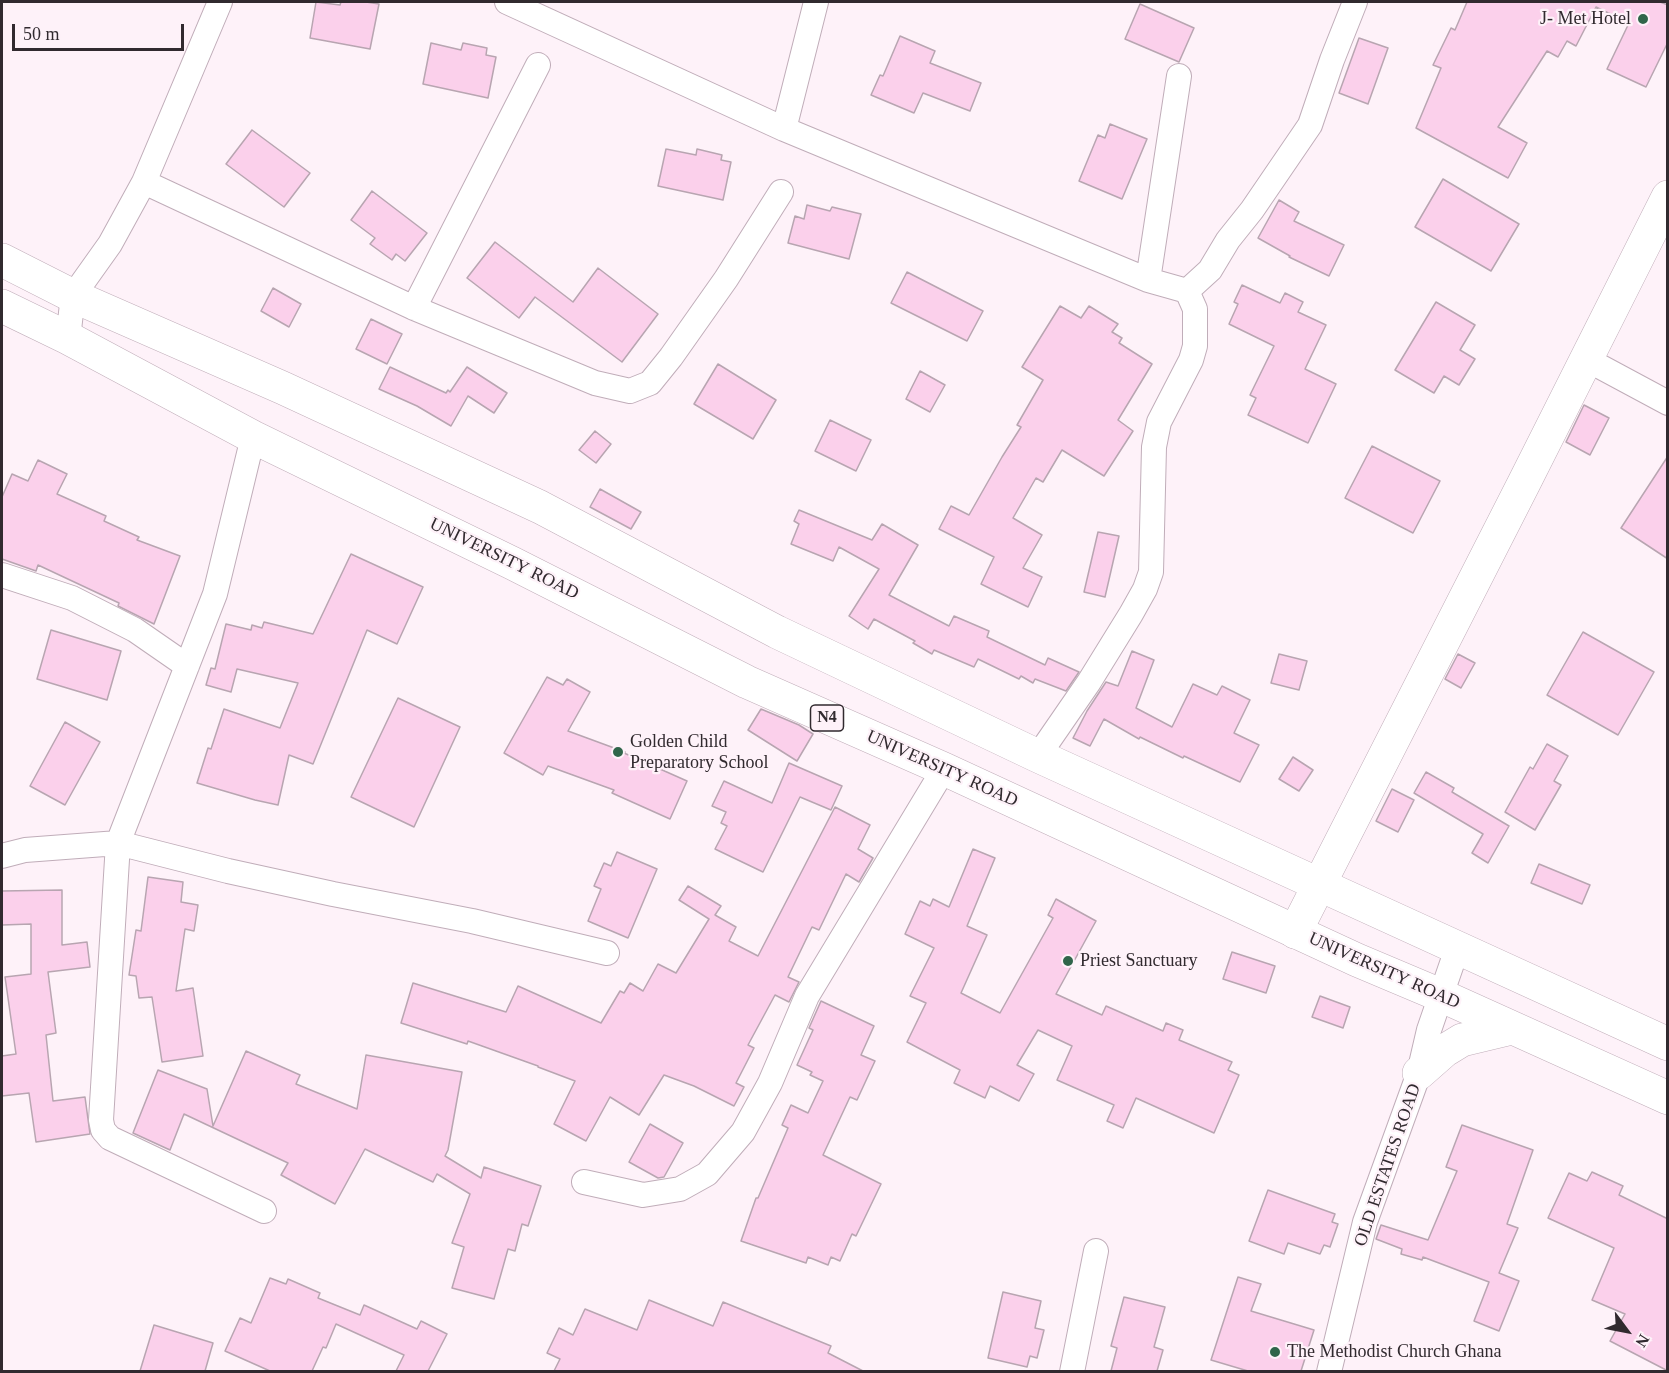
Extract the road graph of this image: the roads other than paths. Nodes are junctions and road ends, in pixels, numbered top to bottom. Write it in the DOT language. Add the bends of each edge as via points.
graph roads {
  1 [pos="220,2"];
  2 [pos="507,2"];
  3 [pos="816,2"];
  4 [pos="1355,2"];
  5 [pos="538,65"];
  6 [pos="1179,76"];
  7 [pos="784,129"];
  8 [pos="144,182"];
  9 [pos="781,192"];
  10 [pos="1668,196"];
  11 [pos="2,260"];
  12 [pos="1148,280"];
  13 [pos="1187,291"];
  14 [pos="73,296"];
  15 [pos="2,306"];
  16 [pos="414,308"];
  17 [pos="68,338"];
  18 [pos="1586,359"];
  19 [pos="1668,403"];
  20 [pos="253,437"];
  21 [pos="2,575"];
  22 [pos="187,666"];
  23 [pos="1038,756"];
  24 [pos="944,769"];
  25 [pos="118,843"];
  26 [pos="2,856"];
  27 [pos="1319,884"];
  28 [pos="1295,932"];
  29 [pos="1457,948"];
  30 [pos="607,953"];
  31 [pos="1440,995"];
  32 [pos="1512,1028"];
  33 [pos="1668,1044"];
  34 [pos="1419,1073"];
  35 [pos="1668,1098"];
  36 [pos="584,1182"];
  37 [pos="264,1211"];
  38 [pos="1096,1251"];
  39 [pos="1072,1371"];
  40 [pos="1329,1371"];
  1 -- 8 [label="street"];
  2 -- 7 [label="street"];
  3 -- 7 [label="street"];
  4 -- 13 [label="street" via="1311,125 1210,270"];
  5 -- 16 [label="street"];
  6 -- 12 [label="street"];
  7 -- 12 [label="street"];
  8 -- 14 [label="street" via="110,244"];
  8 -- 16 [label="street"];
  9 -- 16 [label="street" via="671,357 650,383 630,391 595,383"];
  10 -- 18 [label="main road"];
  11 -- 14 [label="main road"];
  12 -- 13 [label="street"];
  13 -- 23 [label="street" via="1195,309 1196,346 1159,422 1154,447 1151,572 1131,614"];
  14 -- 17 [label="street"];
  14 -- 23 [label="main road" via="540,507 777,632"];
  15 -- 17 [label="main road, UNIVERSITY ROAD / N4"];
  17 -- 20 [label="main road, UNIVERSITY ROAD / N4"];
  18 -- 19 [label="street"];
  18 -- 27 [label="main road"];
  20 -- 22 [label="street" via="215,594"];
  20 -- 24 [label="main road, UNIVERSITY ROAD / N4" via="512,562 747,682"];
  21 -- 22 [label="street" via="72,598 135,630"];
  22 -- 25 [label="street"];
  23 -- 27 [label="main road"];
  24 -- 28 [label="main road, UNIVERSITY ROAD / N4"];
  24 -- 36 [label="street" via="807,996 770,1083 743,1132 707,1174 680,1190 643,1195"];
  25 -- 26 [label="street" via="25,850"];
  25 -- 30 [label="street" via="228,871"];
  25 -- 37 [label="street" via="103,1130 110,1138"];
  27 -- 28 [label="main road"];
  27 -- 29 [label="main road"];
  28 -- 31 [label="main road, UNIVERSITY ROAD / N4"];
  29 -- 31 [label="street, OLD ESTATES ROAD"];
  29 -- 33 [label="main road"];
  31 -- 32 [label="main road, UNIVERSITY ROAD / N4"];
  31 -- 34 [label="street, OLD ESTATES ROAD"];
  32 -- 34 [label="main road" via="1462,1040"];
  32 -- 35 [label="main road, UNIVERSITY ROAD / N4"];
  34 -- 40 [label="street, OLD ESTATES ROAD" via="1365,1222"];
  38 -- 39 [label="street"];
}
